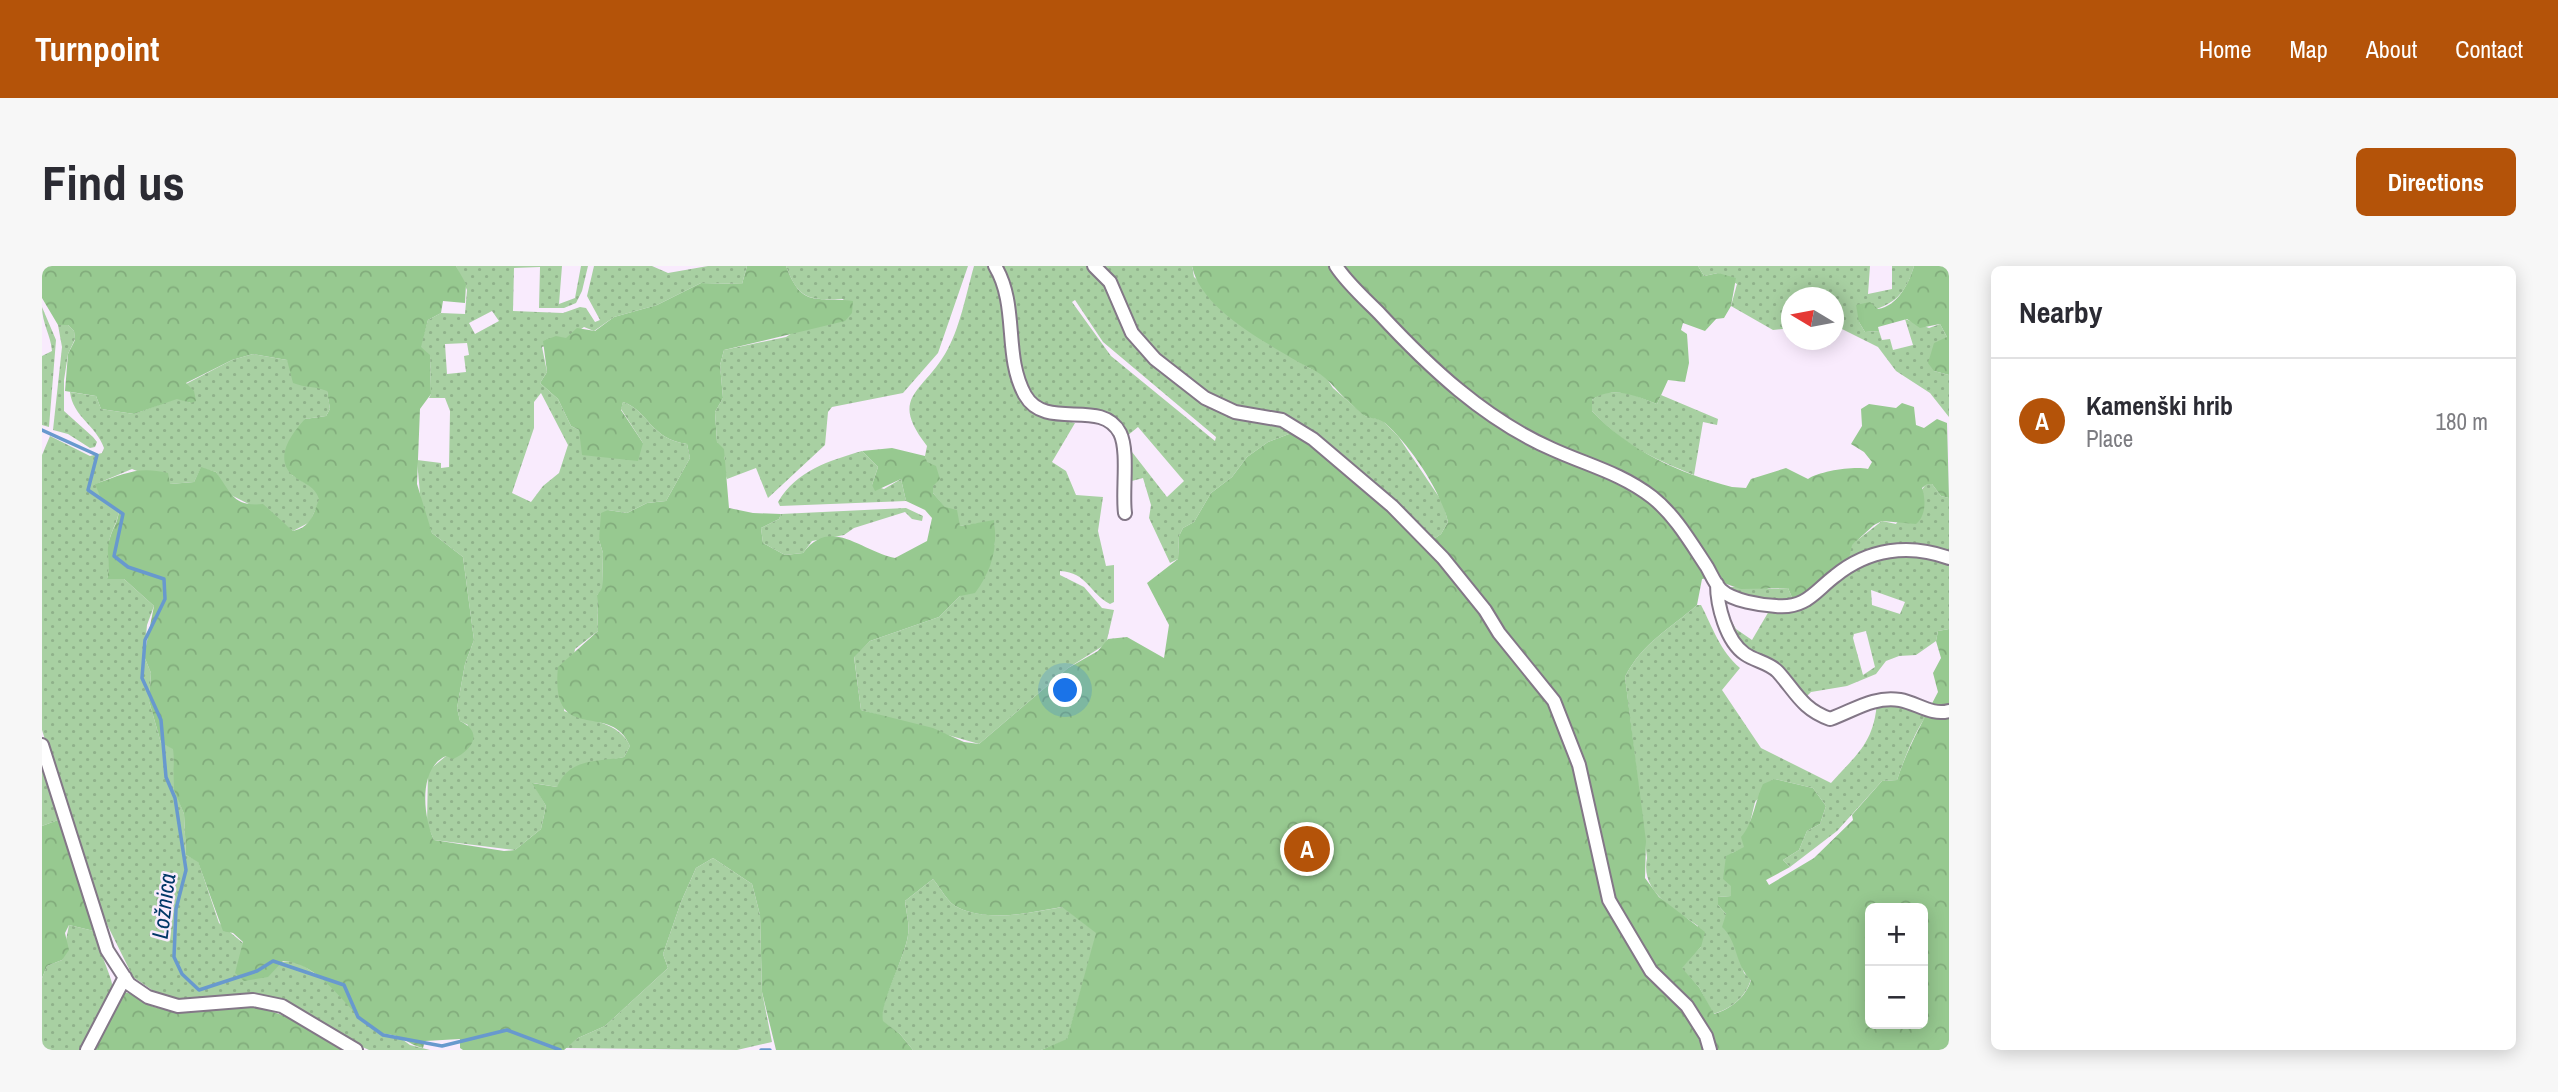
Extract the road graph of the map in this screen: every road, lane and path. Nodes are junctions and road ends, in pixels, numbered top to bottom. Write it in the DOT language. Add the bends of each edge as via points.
graph roads {
  1 [pos="995,266"];
  2 [pos="1094,266"];
  3 [pos="1336,266"];
  4 [pos="1125,513"];
  5 [pos="1949,558"];
  6 [pos="1717,583"];
  7 [pos="1949,711"];
  8 [pos="42,745"];
  9 [pos="125,977"];
  10 [pos="87,1050"];
  11 [pos="356,1050"];
  12 [pos="1710,1050"];
  1 -- 4 [label="street" via="1009,300 1015,368 1027,399 1056,415 1100,417 1115,427 1124,452"];
  2 -- 12 [label="street" via="1110,282 1132,334 1155,359 1205,398 1235,412 1282,420 1313,439 1392,506 1485,610 1554,701 1579,765 1609,900 1650,971 1687,1006"];
  3 -- 6 [label="street" via="1415,352 1490,416 1552,449 1610,470 1652,497 1676,521"];
  5 -- 6 [label="street" via="1905,548 1882,552 1845,569 1821,592 1779,607 1744,600 1722,591"];
  6 -- 7 [label="street" via="1734,643 1773,667 1797,699 1822,716 1830,719 1875,699 1898,699 1931,712"];
  8 -- 9 [label="street" via="103,939"];
  9 -- 10 [label="street"];
  9 -- 11 [label="street" via="148,997 178,1006 253,1000 282,1006"];
}
